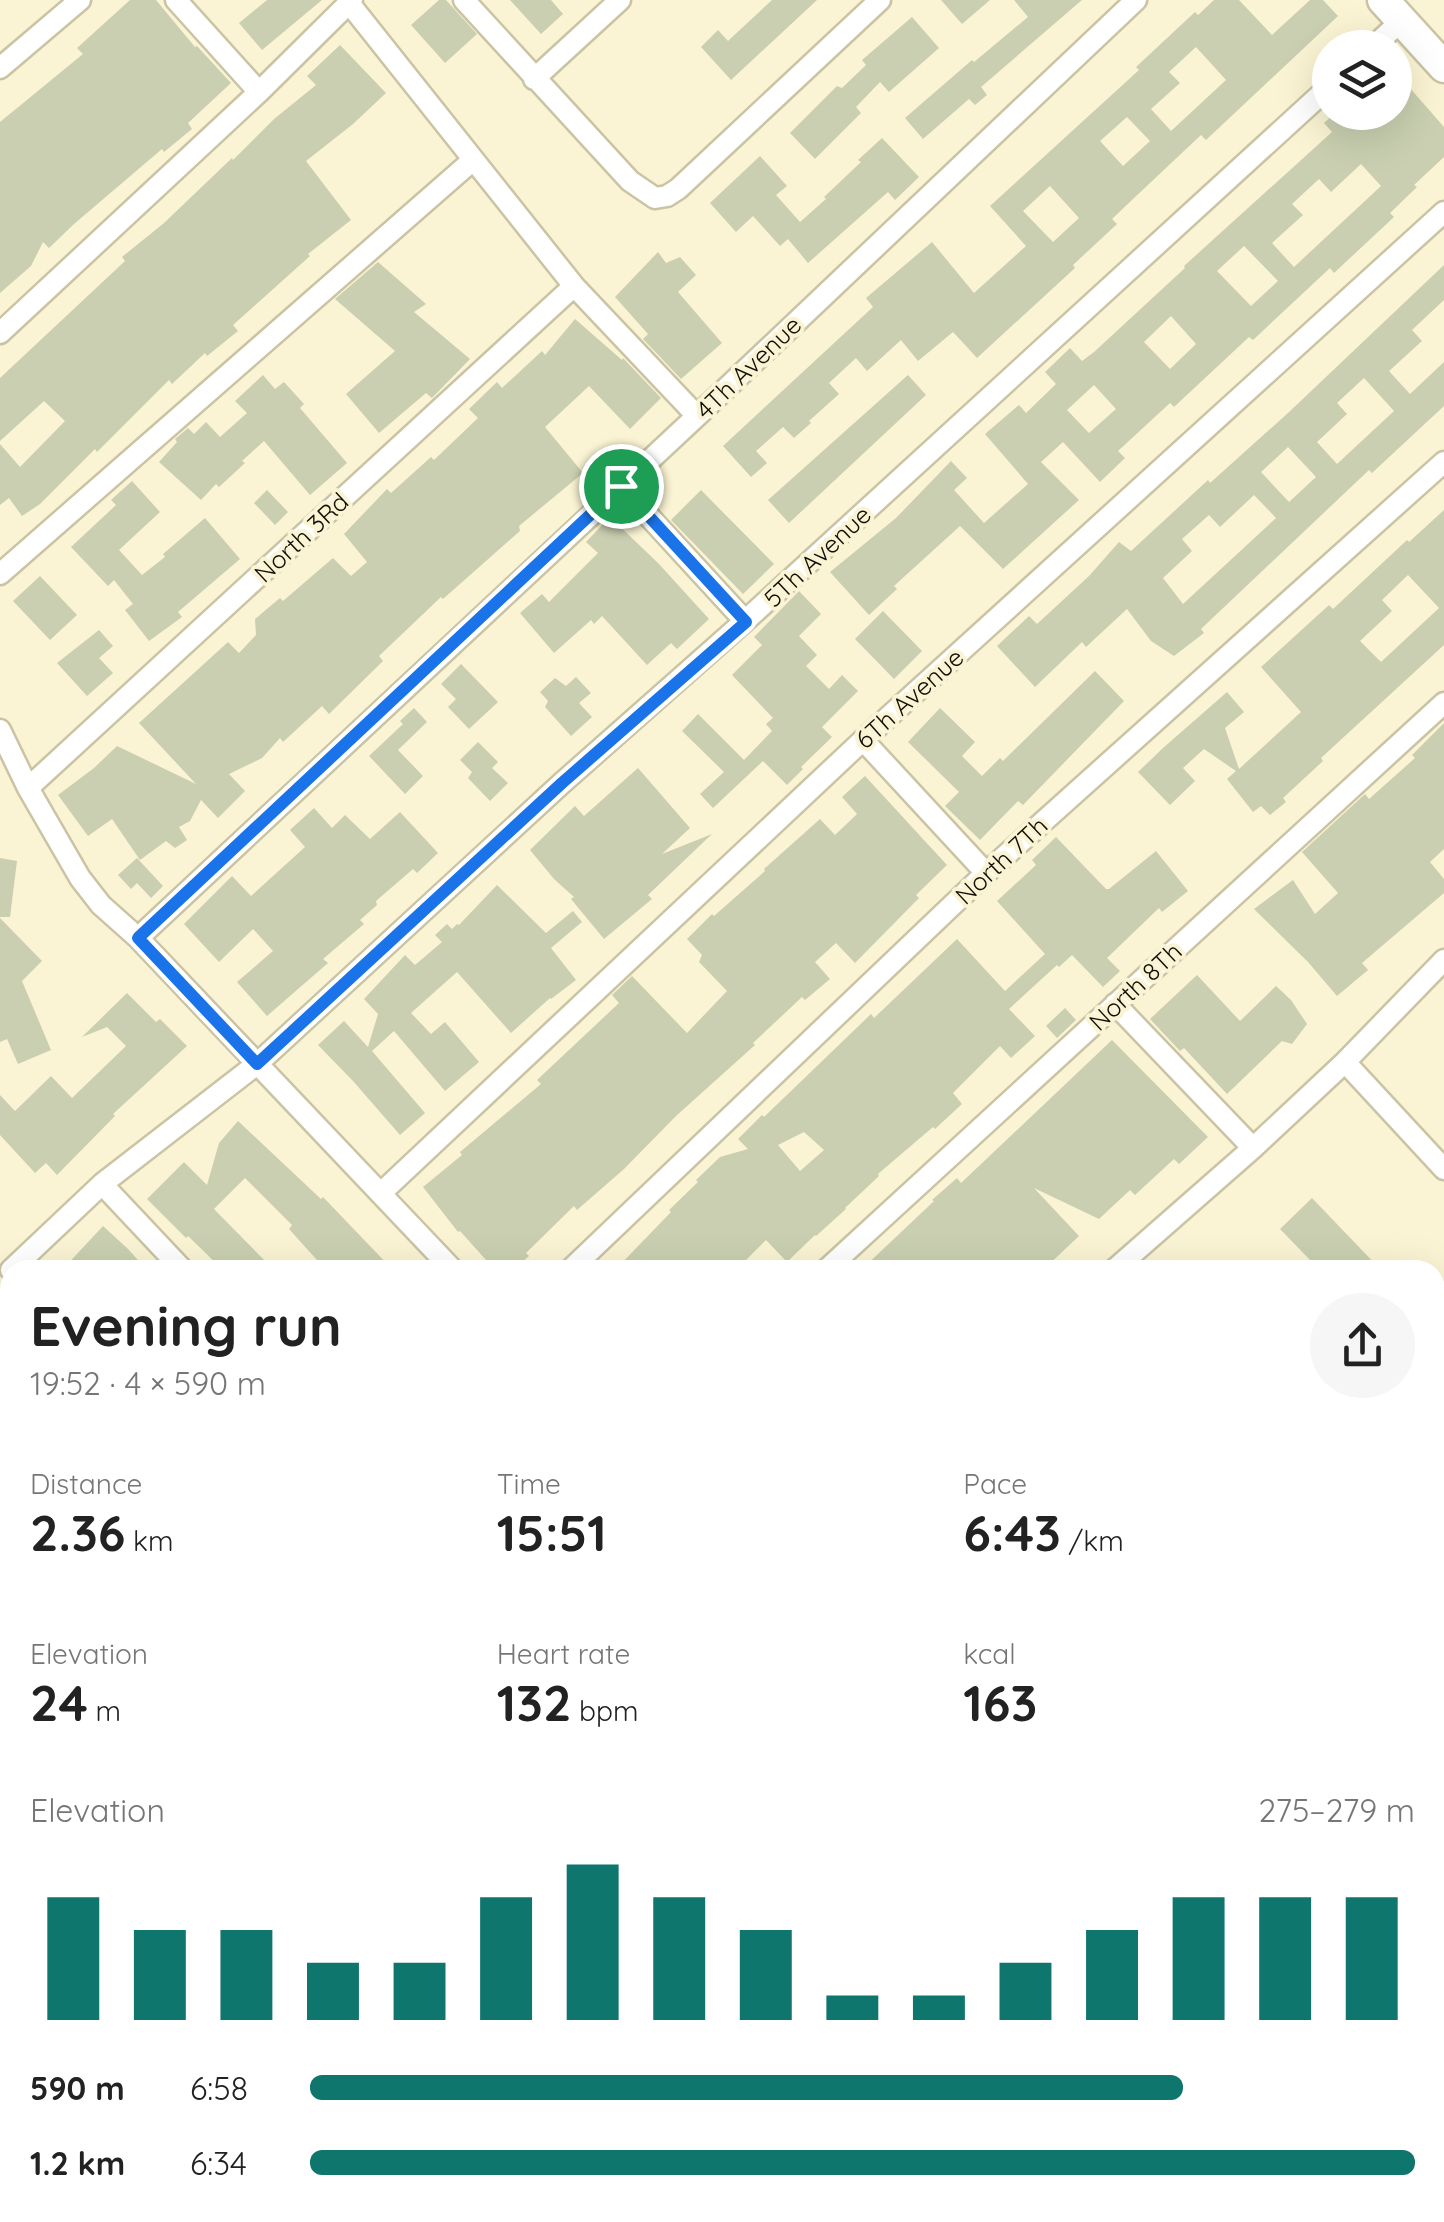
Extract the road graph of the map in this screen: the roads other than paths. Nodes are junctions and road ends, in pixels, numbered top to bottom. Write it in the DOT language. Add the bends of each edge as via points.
graph roads {
  1 [pos="80,0"];
  2 [pos="176,0"];
  3 [pos="464,0"];
  4 [pos="620,0"];
  5 [pos="880,0"];
  6 [pos="1136,0"];
  7 [pos="351,2"];
  8 [pos="1392,10"];
  9 [pos="1444,67"];
  10 [pos="0,68"];
  11 [pos="534,79"];
  12 [pos="258,92"];
  13 [pos="1312,103"];
  14 [pos="473,160"];
  15 [pos="1444,212"];
  16 [pos="574,286"];
  17 [pos="0,333"];
  18 [pos="697,416"];
  19 [pos="1444,462"];
  20 [pos="621,486"];
  21 [pos="0,574"];
  22 [pos="746,622"];
  23 [pos="1444,703"];
  24 [pos="0,730"];
  25 [pos="863,740"];
  26 [pos="28,788"];
  27 [pos="986,873"];
  28 [pos="138,938"];
  29 [pos="1444,960"];
  30 [pos="1115,1004"];
  31 [pos="1345,1062"];
  32 [pos="257,1064"];
  33 [pos="1253,1148"];
  34 [pos="1444,1168"];
  35 [pos="102,1184"];
  36 [pos="381,1193"];
  37 [pos="21,1260"];
  38 [pos="174,1260"];
  39 [pos="444,1260"];
  40 [pos="580,1260"];
  41 [pos="837,1260"];
  42 [pos="1125,1260"];
  1 -- 10 [label="street"];
  2 -- 12 [label="street"];
  3 -- 11 [label="street"];
  4 -- 11 [label="street"];
  5 -- 11 [label="street" via="667,196 655,198 630,181"];
  6 -- 18 [label="street, 4Th Avenue"];
  7 -- 12 [label="street"];
  7 -- 14 [label="street"];
  8 -- 9 [label="main road"];
  12 -- 17 [label="street"];
  13 -- 22 [label="street, 5Th Avenue"];
  14 -- 16 [label="street"];
  14 -- 21 [label="street"];
  15 -- 25 [label="street, 6Th Avenue"];
  16 -- 18 [label="street"];
  16 -- 26 [label="street, North 3Rd"];
  18 -- 20 [label="street, 4Th Avenue"];
  19 -- 27 [label="street, North 7Th"];
  20 -- 22 [label="street"];
  20 -- 28 [label="street, 4Th Avenue"];
  22 -- 32 [label="street, 5Th Avenue"];
  23 -- 30 [label="street, North 8Th"];
  24 -- 26 [label="street"];
  25 -- 27 [label="street"];
  25 -- 36 [label="street, 6Th Avenue"];
  26 -- 28 [label="street" via="80,878"];
  27 -- 40 [label="street, North 7Th"];
  28 -- 32 [label="street"];
  29 -- 31 [label="street"];
  30 -- 33 [label="street"];
  30 -- 41 [label="street, North 8Th"];
  31 -- 33 [label="street"];
  31 -- 34 [label="street"];
  32 -- 35 [label="street, 5Th Avenue"];
  32 -- 36 [label="street"];
  33 -- 42 [label="street"];
  35 -- 37 [label="street, 5Th Avenue"];
  35 -- 38 [label="street"];
  36 -- 39 [label="street"];
}
